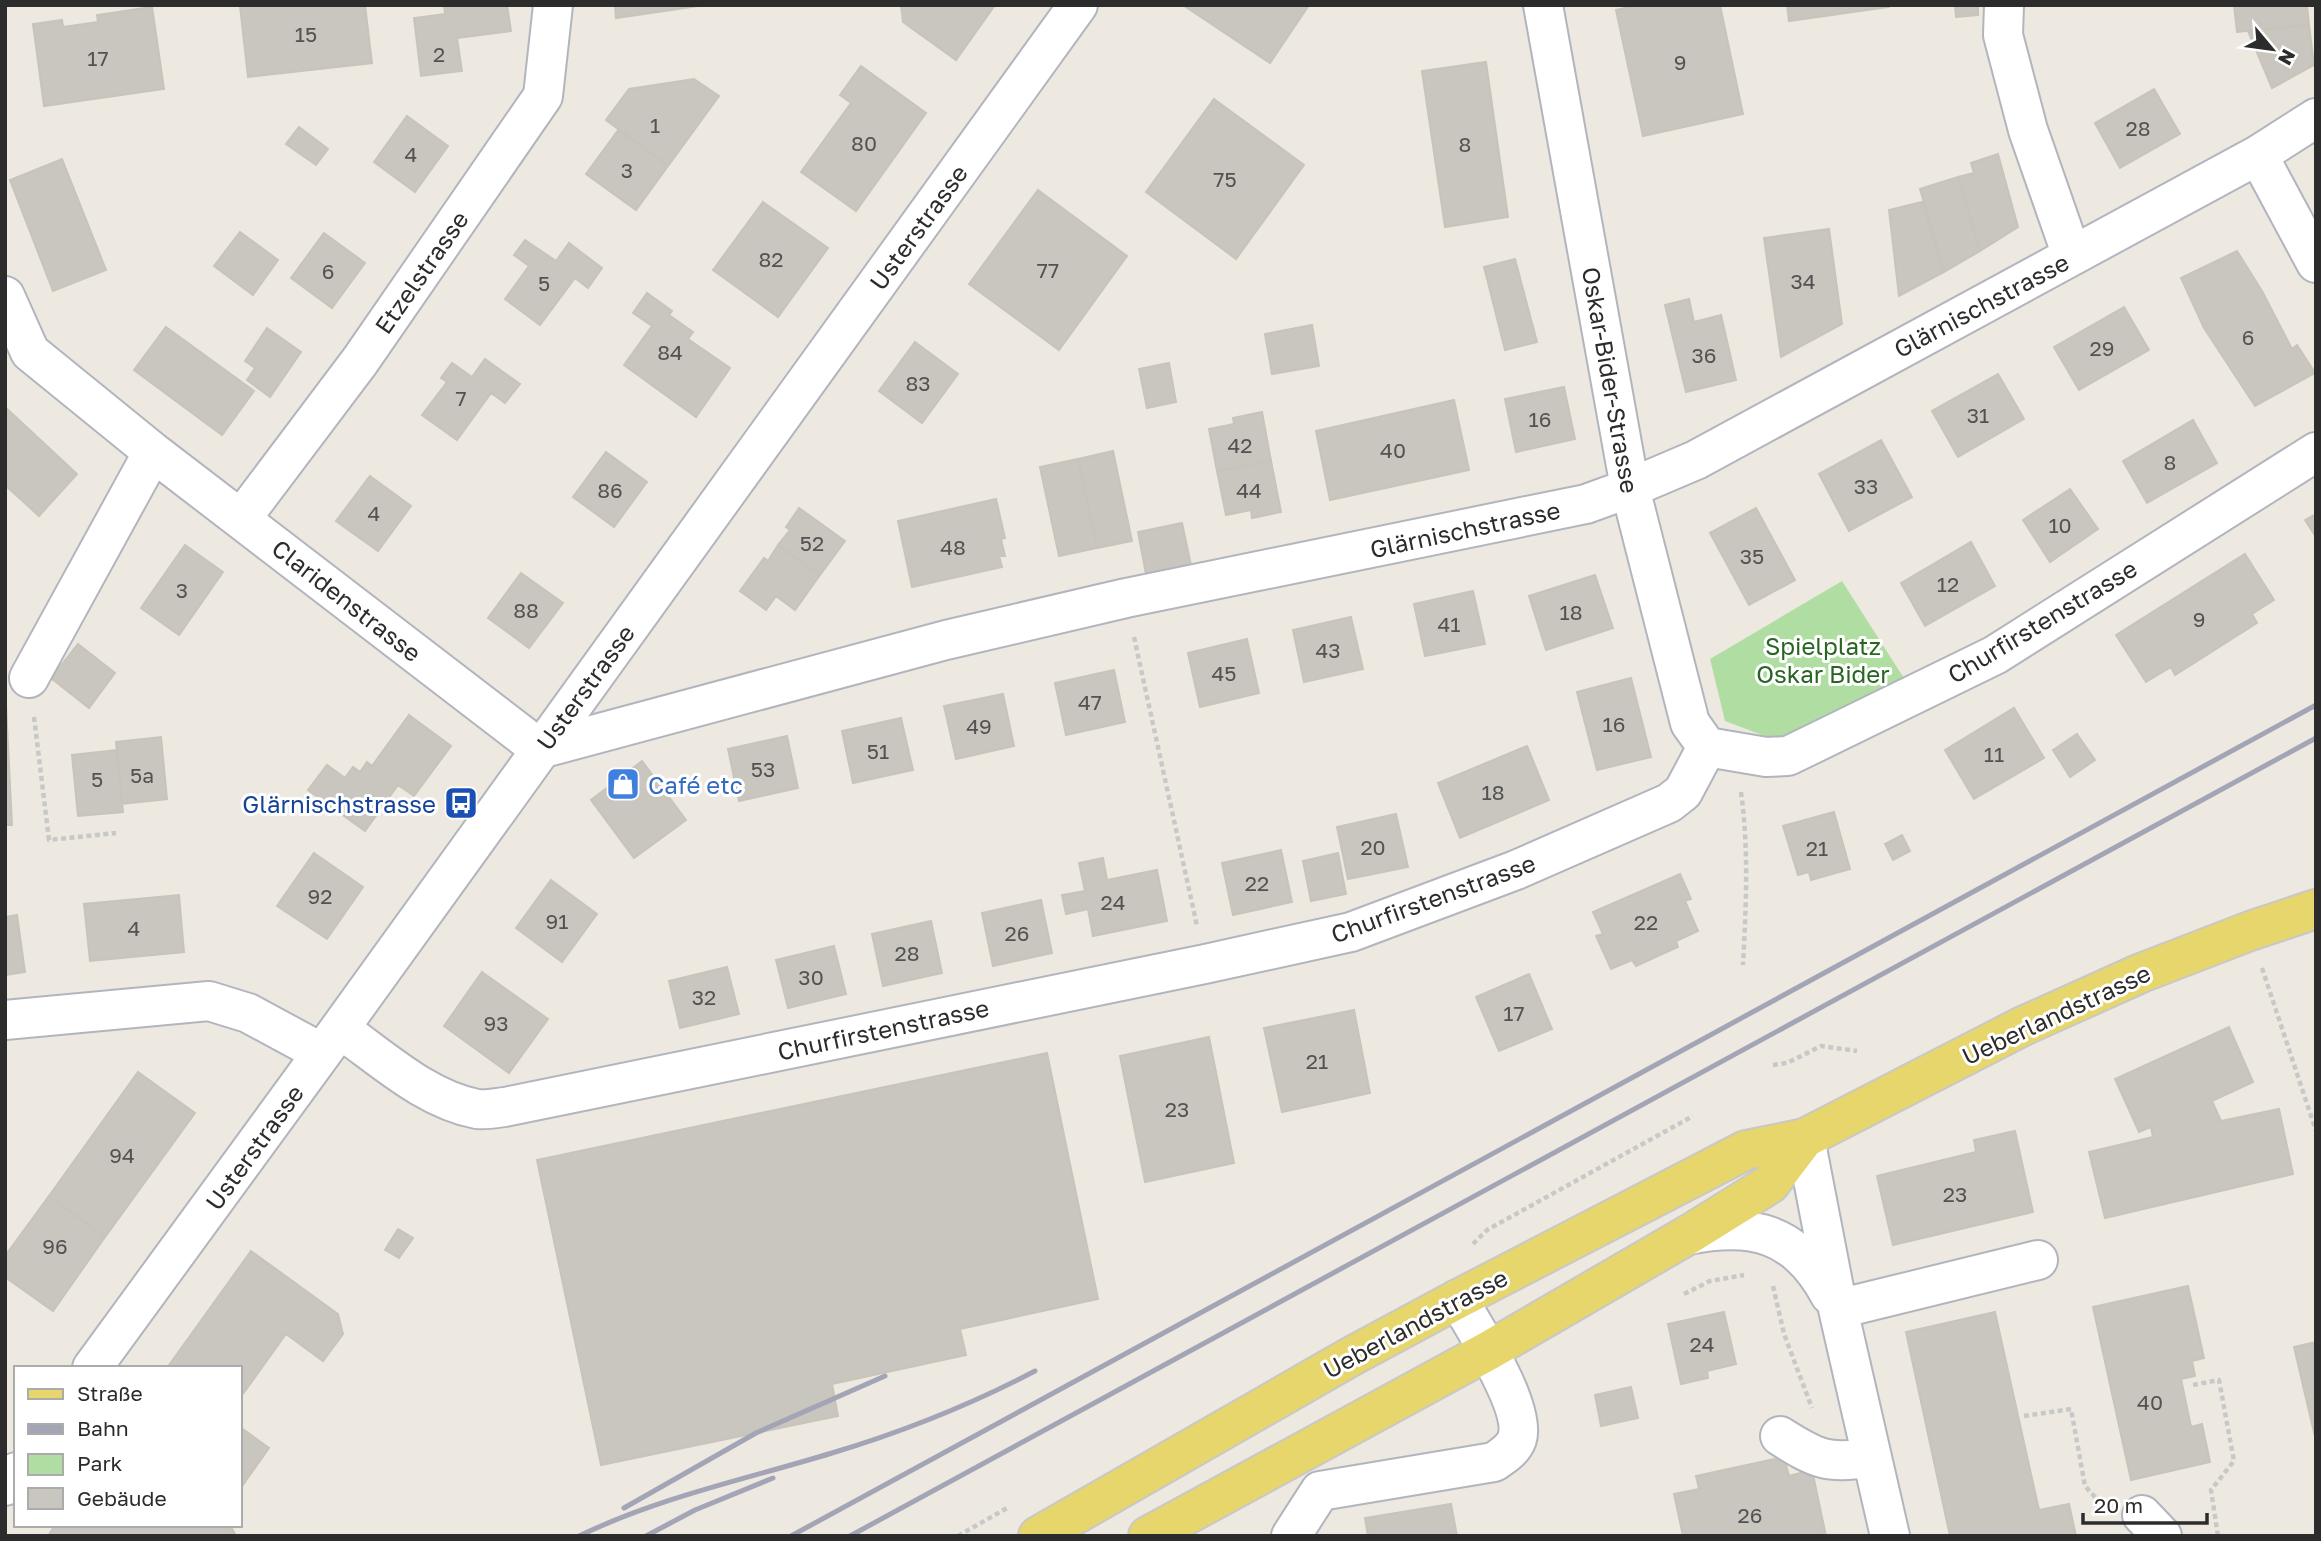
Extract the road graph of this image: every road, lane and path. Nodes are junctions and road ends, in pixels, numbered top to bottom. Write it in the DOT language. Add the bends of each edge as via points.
graph roads {
  1 [pos="553,5"];
  2 [pos="1079,5"];
  3 [pos="1543,5"];
  4 [pos="2004,5"];
  5 [pos="2316,118"];
  6 [pos="2258,155"];
  7 [pos="2072,256"];
  8 [pos="2316,263"];
  9 [pos="5,296"];
  10 [pos="153,452"];
  11 [pos="2316,452"];
  12 [pos="1630,488"];
  13 [pos="241,519"];
  14 [pos="1126,598"];
  15 [pos="29,678"];
  16 [pos="1707,747"];
  17 [pos="540,749"];
  18 [pos="1742,800"];
  19 [pos="116,833"];
  20 [pos="2316,909"];
  21 [pos="2250,931"];
  22 [pos="1206,964"];
  23 [pos="1743,965"];
  24 [pos="5,1020"];
  25 [pos="331,1041"];
  26 [pos="1857,1051"];
  27 [pos="1773,1065"];
  28 [pos="1693,1116"];
  29 [pos="2316,1131"];
  30 [pos="1805,1139"];
  31 [pos="1487,1230"];
  32 [pos="1688,1235"];
  33 [pos="2038,1260"];
  34 [pos="1741,1275"];
  35 [pos="1772,1281"];
  36 [pos="1684,1294"];
  37 [pos="1458,1299"];
  38 [pos="1838,1309"];
  39 [pos="1488,1351"];
  40 [pos="93,1366"];
  41 [pos="2193,1385"];
  42 [pos="1816,1416"];
  43 [pos="2024,1416"];
  44 [pos="1780,1436"];
  45 [pos="1872,1457"];
  46 [pos="2137,1521"];
  47 [pos="1038,1536"];
  48 [pos="1148,1536"];
  49 [pos="1291,1536"];
  50 [pos="1889,1536"];
  51 [pos="2218,1536"];
  1 -- 13 [label="street, Etzelstrasse" via="543,96 360,361"];
  2 -- 17 [label="street, Usterstrasse"];
  3 -- 12 [label="street, Oskar-Bider-Strasse"];
  4 -- 7 [label="street" via="2003,35 2028,130"];
  5 -- 6 [label="street, Glärnischstrasse"];
  6 -- 7 [label="street, Glärnischstrasse"];
  6 -- 8 [label="street"];
  7 -- 12 [label="street, Glärnischstrasse" via="1696,460"];
  9 -- 10 [label="street, Claridenstrasse" via="30,352"];
  10 -- 13 [label="street, Claridenstrasse"];
  10 -- 15 [label="street"];
  11 -- 16 [label="street, Churfirstenstrasse" via="1995,655 1788,756"];
  12 -- 14 [label="street, Glärnischstrasse" via="1586,504"];
  12 -- 16 [label="street, Oskar-Bider-Strasse" via="1690,723"];
  13 -- 17 [label="street, Claridenstrasse"];
  14 -- 17 [label="street, Glärnischstrasse" via="946,640"];
  14 -- 22 [label="path"];
  15 -- 19 [label="path" via="49,840"];
  16 -- 22 [label="street, Churfirstenstrasse" via="1683,792 1669,803 1516,870 1351,932"];
  17 -- 25 [label="street, Usterstrasse"];
  18 -- 23 [label="path" via="1748,883"];
  20 -- 21 [label="main road, Ueberlandstrasse"];
  21 -- 29 [label="path"];
  21 -- 30 [label="main road, Ueberlandstrasse" via="2021,1027"];
  22 -- 25 [label="street, Churfirstenstrasse" via="505,1107 480,1109 449,1101"];
  24 -- 25 [label="street, Churfirstenstrasse" via="209,1001"];
  25 -- 40 [label="street, Usterstrasse"];
  26 -- 27 [label="path" via="1821,1046"];
  28 -- 31 [label="path"];
  30 -- 32 [label="main road, Ueberlandstrasse" via="1770,1184"];
  30 -- 37 [label="main road, Ueberlandstrasse" via="1746,1150"];
  30 -- 38 [label="street"];
  32 -- 38 [label="street" via="1728,1229 1774,1237 1804,1257"];
  32 -- 39 [label="main road, Ueberlandstrasse"];
  33 -- 38 [label="street"];
  34 -- 36 [label="path" via="1710,1281"];
  35 -- 42 [label="path" via="1784,1334"];
  37 -- 39 [label="street"];
  37 -- 47 [label="main road, Ueberlandstrasse"];
  38 -- 45 [label="street"];
  39 -- 48 [label="main road, Ueberlandstrasse"];
  39 -- 49 [label="street" via="1516,1408 1517,1441 1507,1453 1494,1462 1321,1491"];
  41 -- 51 [label="path" via="2219,1380 2234,1461 2211,1490"];
  43 -- 46 [label="path" via="2071,1409 2085,1486"];
  44 -- 45 [label="street" via="1812,1457 1848,1461"];
  45 -- 50 [label="street"];
}
